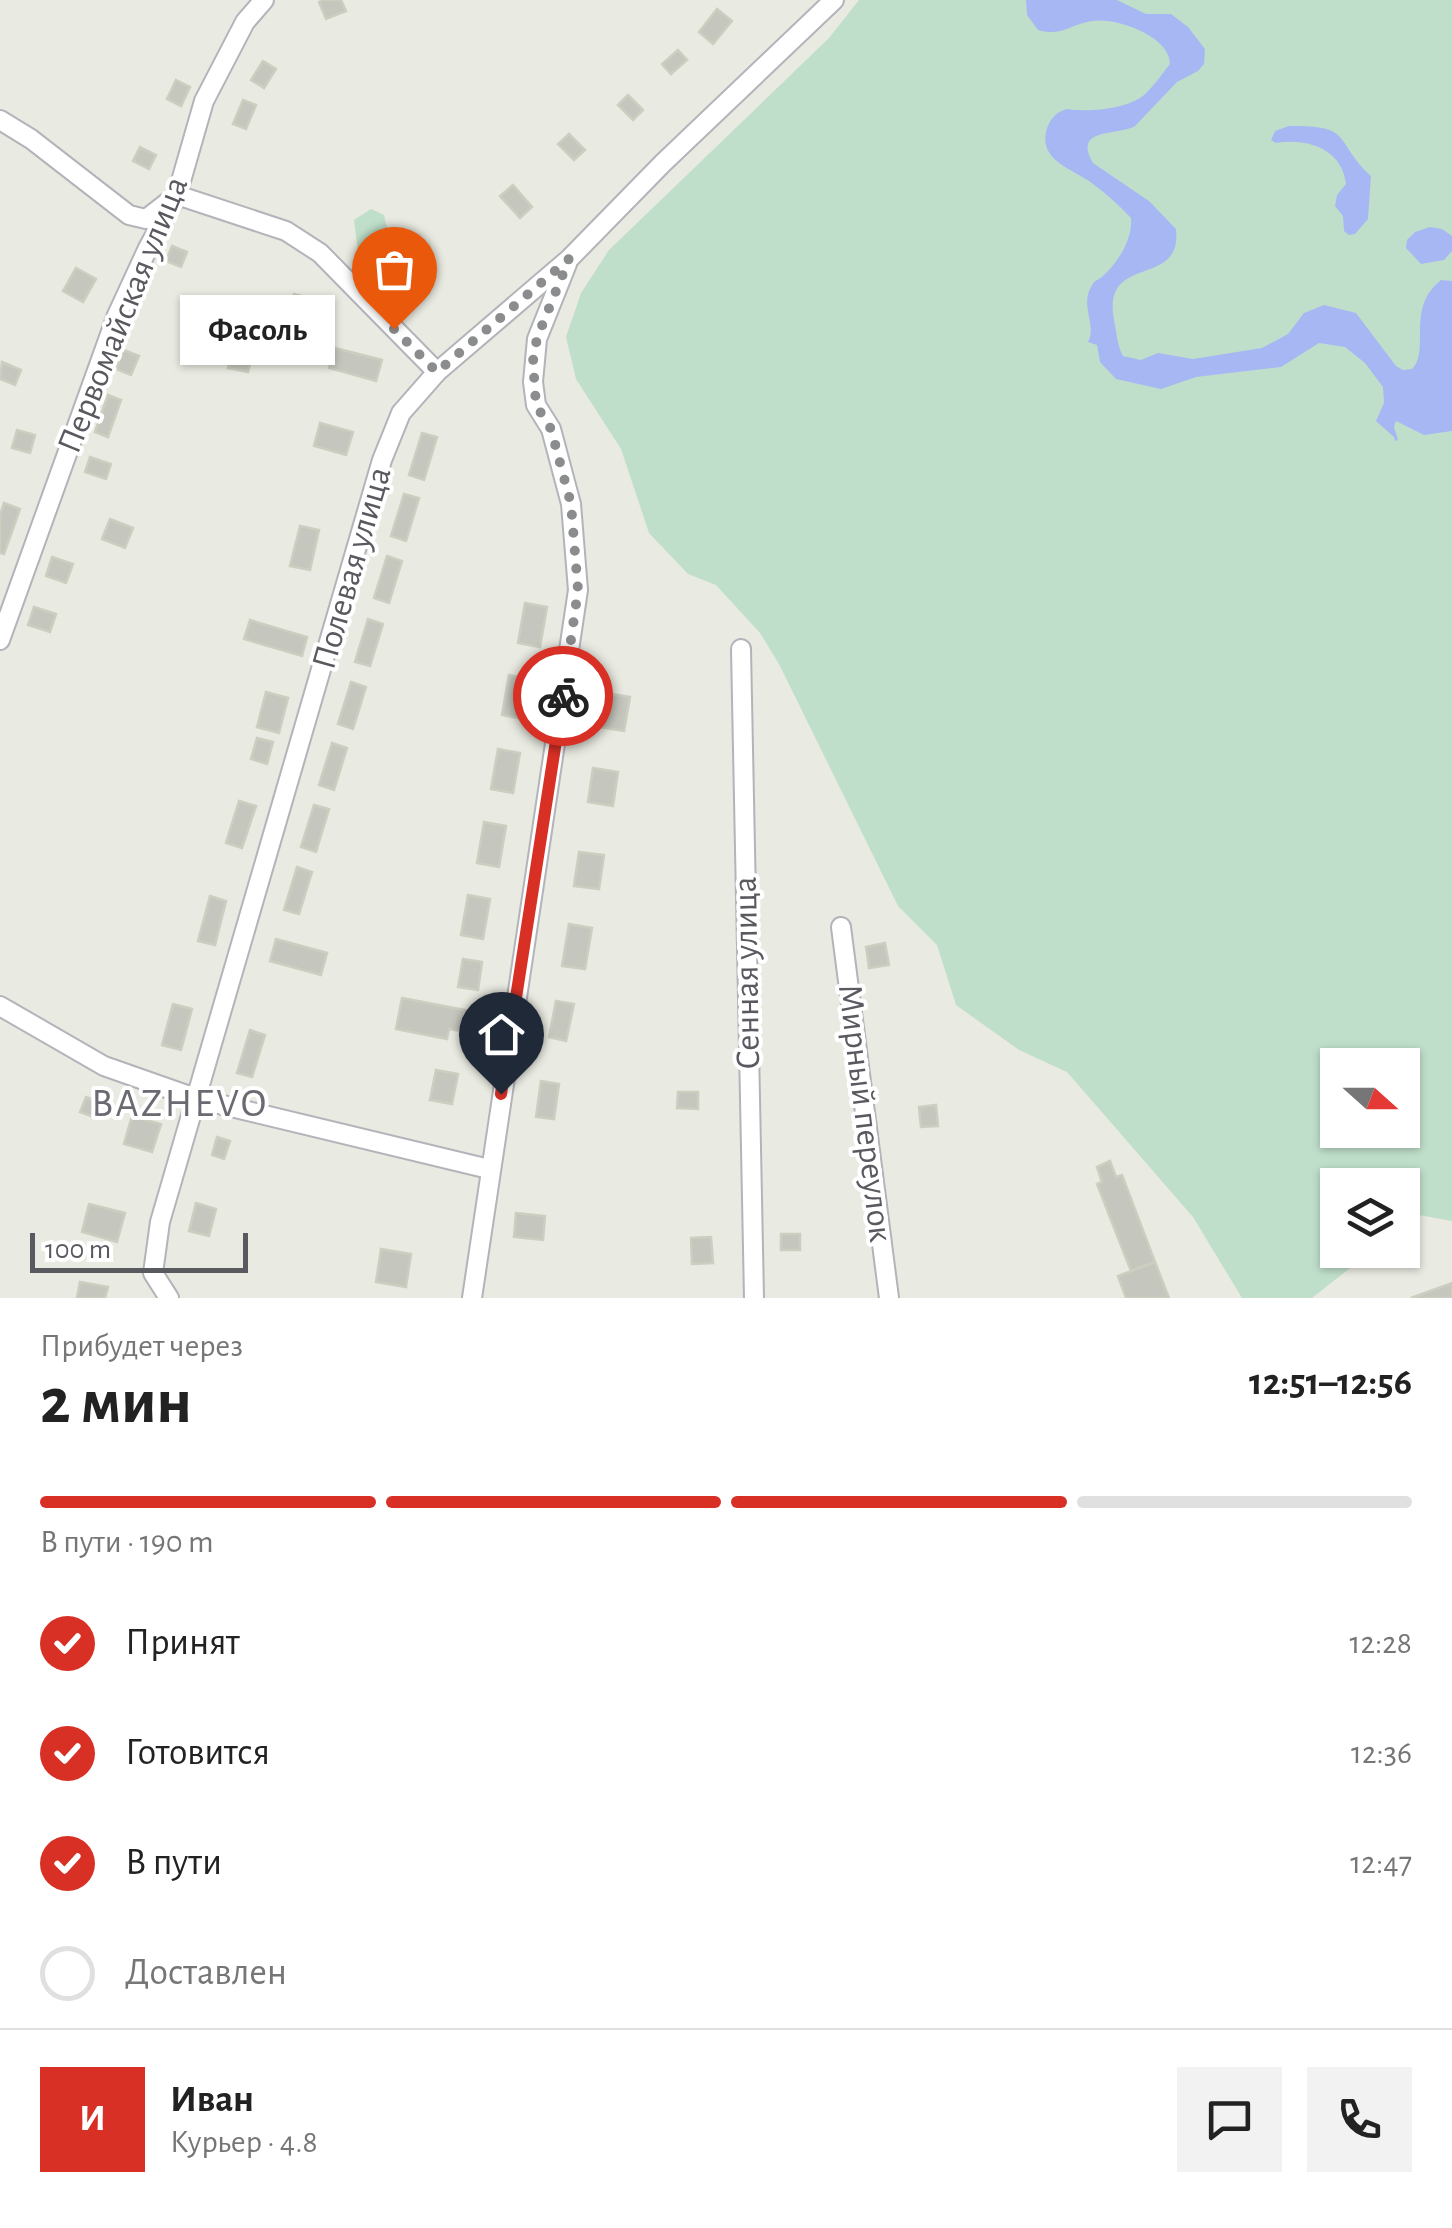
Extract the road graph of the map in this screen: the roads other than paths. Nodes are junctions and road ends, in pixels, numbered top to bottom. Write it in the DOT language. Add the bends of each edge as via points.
graph roads {
  1 [pos="264,0"];
  2 [pos="834,0"];
  3 [pos="0,120"];
  4 [pos="177,195"];
  5 [pos="569,259"];
  6 [pos="437,372"];
  7 [pos="7,601"];
  8 [pos="0,640"];
  9 [pos="741,649"];
  10 [pos="842,927"];
  11 [pos="0,1006"];
  12 [pos="198,1099"];
  13 [pos="489,1169"];
  14 [pos="169,1298"];
  15 [pos="472,1298"];
  16 [pos="754,1298"];
  17 [pos="889,1298"];
  1 -- 4 [label="street, Первомайская улица" via="245,22 204,101"];
  2 -- 5 [label="street, Полевая улица"];
  3 -- 4 [label="street" via="128,215 146,219"];
  4 -- 6 [label="street" via="286,231 320,253"];
  4 -- 7 [label="street, Первомайская улица" via="117,316"];
  5 -- 6 [label="street, Полевая улица"];
  5 -- 13 [label="street" via="537,338 533,382 571,504 578,590"];
  6 -- 12 [label="street, Полевая улица" via="401,413 382,460"];
  7 -- 8 [label="street, Первомайская улица"];
  9 -- 16 [label="street, Сенная улица"];
  10 -- 17 [label="street, Мирный переулок"];
  11 -- 12 [label="street" via="104,1066"];
  12 -- 13 [label="street"];
  12 -- 14 [label="street, Полевая улица" via="153,1273"];
  13 -- 15 [label="street"];
}
